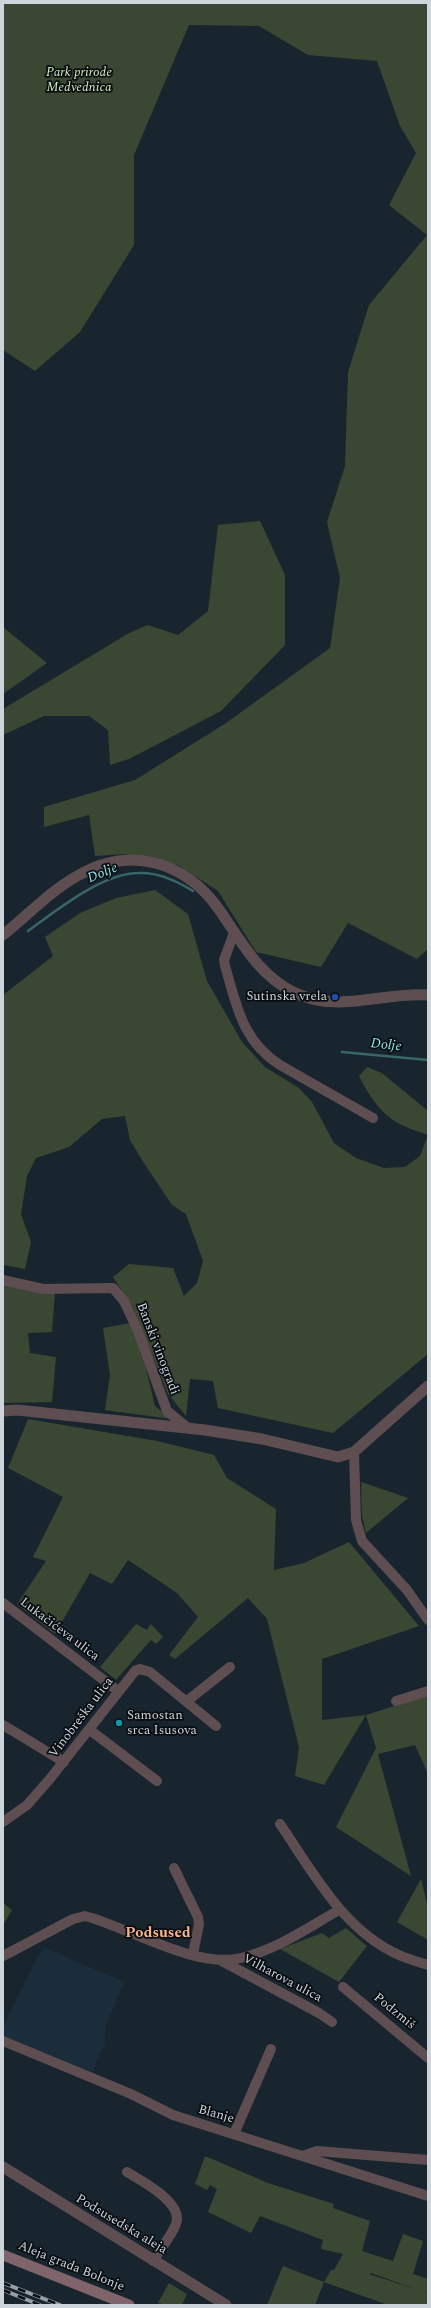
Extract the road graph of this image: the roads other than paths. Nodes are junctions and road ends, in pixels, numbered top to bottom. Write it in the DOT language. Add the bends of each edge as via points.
graph roads {
  1 [pos="234,933"];
  2 [pos="3,935"];
  3 [pos="428,995"];
  4 [pos="373,1118"];
  5 [pos="3,1280"];
  6 [pos="428,1386"];
  7 [pos="3,1411"];
  8 [pos="188,1428"];
  9 [pos="354,1452"];
  10 [pos="3,1603"];
  11 [pos="428,1617"];
  12 [pos="230,1667"];
  13 [pos="118,1691"];
  14 [pos="428,1691"];
  15 [pos="187,1700"];
  16 [pos="396,1701"];
  17 [pos="3,1725"];
  18 [pos="216,1726"];
  19 [pos="90,1730"];
  20 [pos="64,1762"];
  21 [pos="156,1781"];
  22 [pos="3,1822"];
  23 [pos="280,1824"];
  24 [pos="174,1868"];
  25 [pos="339,1910"];
  26 [pos="193,1954"];
  27 [pos="3,1956"];
  28 [pos="220,1960"];
  29 [pos="428,1965"];
  30 [pos="343,1987"];
  31 [pos="332,2022"];
  32 [pos="3,2041"];
  33 [pos="272,2049"];
  34 [pos="428,2058"];
  35 [pos="234,2134"];
  36 [pos="305,2156"];
  37 [pos="428,2160"];
  38 [pos="3,2167"];
  39 [pos="127,2172"];
  40 [pos="428,2196"];
  41 [pos="3,2255"];
  42 [pos="153,2261"];
  43 [pos="130,2305"];
  44 [pos="226,2305"];
  1 -- 2 [label="street" via="211,899 190,878 160,863 139,861 107,865 79,875"];
  1 -- 3 [label="street" via="258,966 294,993 314,999 346,1002"];
  1 -- 4 [label="street" via="224,960 225,966 241,1018 254,1042 266,1056 280,1065"];
  5 -- 8 [label="street, Banski vinogradi" via="43,1289 113,1288 124,1301 138,1331 166,1411"];
  6 -- 9 [label="street, Banski vinogradi"];
  7 -- 8 [label="street, Banski vinogradi" via="17,1410"];
  8 -- 9 [label="street, Banski vinogradi" via="262,1439 338,1457"];
  9 -- 11 [label="street" via="356,1520 362,1541"];
  10 -- 13 [label="street, Lukačićeva ulica"];
  12 -- 15 [label="street"];
  13 -- 15 [label="street, Vinobreška ulica" via="132,1674 140,1669 150,1672"];
  13 -- 19 [label="street, Vinobreška ulica"];
  14 -- 16 [label="street"];
  15 -- 18 [label="street, Vinobreška ulica"];
  17 -- 20 [label="street"];
  19 -- 20 [label="street, Vinobreška ulica"];
  19 -- 21 [label="street"];
  20 -- 22 [label="street, Vinobreška ulica" via="31,1800"];
  23 -- 25 [label="street"];
  24 -- 26 [label="street" via="198,1917"];
  25 -- 28 [label="street" via="277,1944 242,1958"];
  25 -- 29 [label="street" via="383,1946 399,1955"];
  26 -- 27 [label="street" via="162,1946 85,1916 73,1919"];
  26 -- 28 [label="street"];
  28 -- 31 [label="street, Vilharova ulica"];
  30 -- 34 [label="street, Podzmiš"];
  32 -- 35 [label="street, Blanje" via="117,2088 173,2115"];
  33 -- 35 [label="street"];
  35 -- 36 [label="street, Blanje"];
  36 -- 37 [label="street" via="317,2151"];
  36 -- 40 [label="street, Blanje"];
  38 -- 42 [label="street, Podsusedska aleja"];
  39 -- 42 [label="street" via="160,2194 174,2207 177,2215 177,2223"];
  41 -- 43 [label="main road, Aleja grada Bolonje"];
  42 -- 44 [label="street, Podsusedska aleja"];
}
